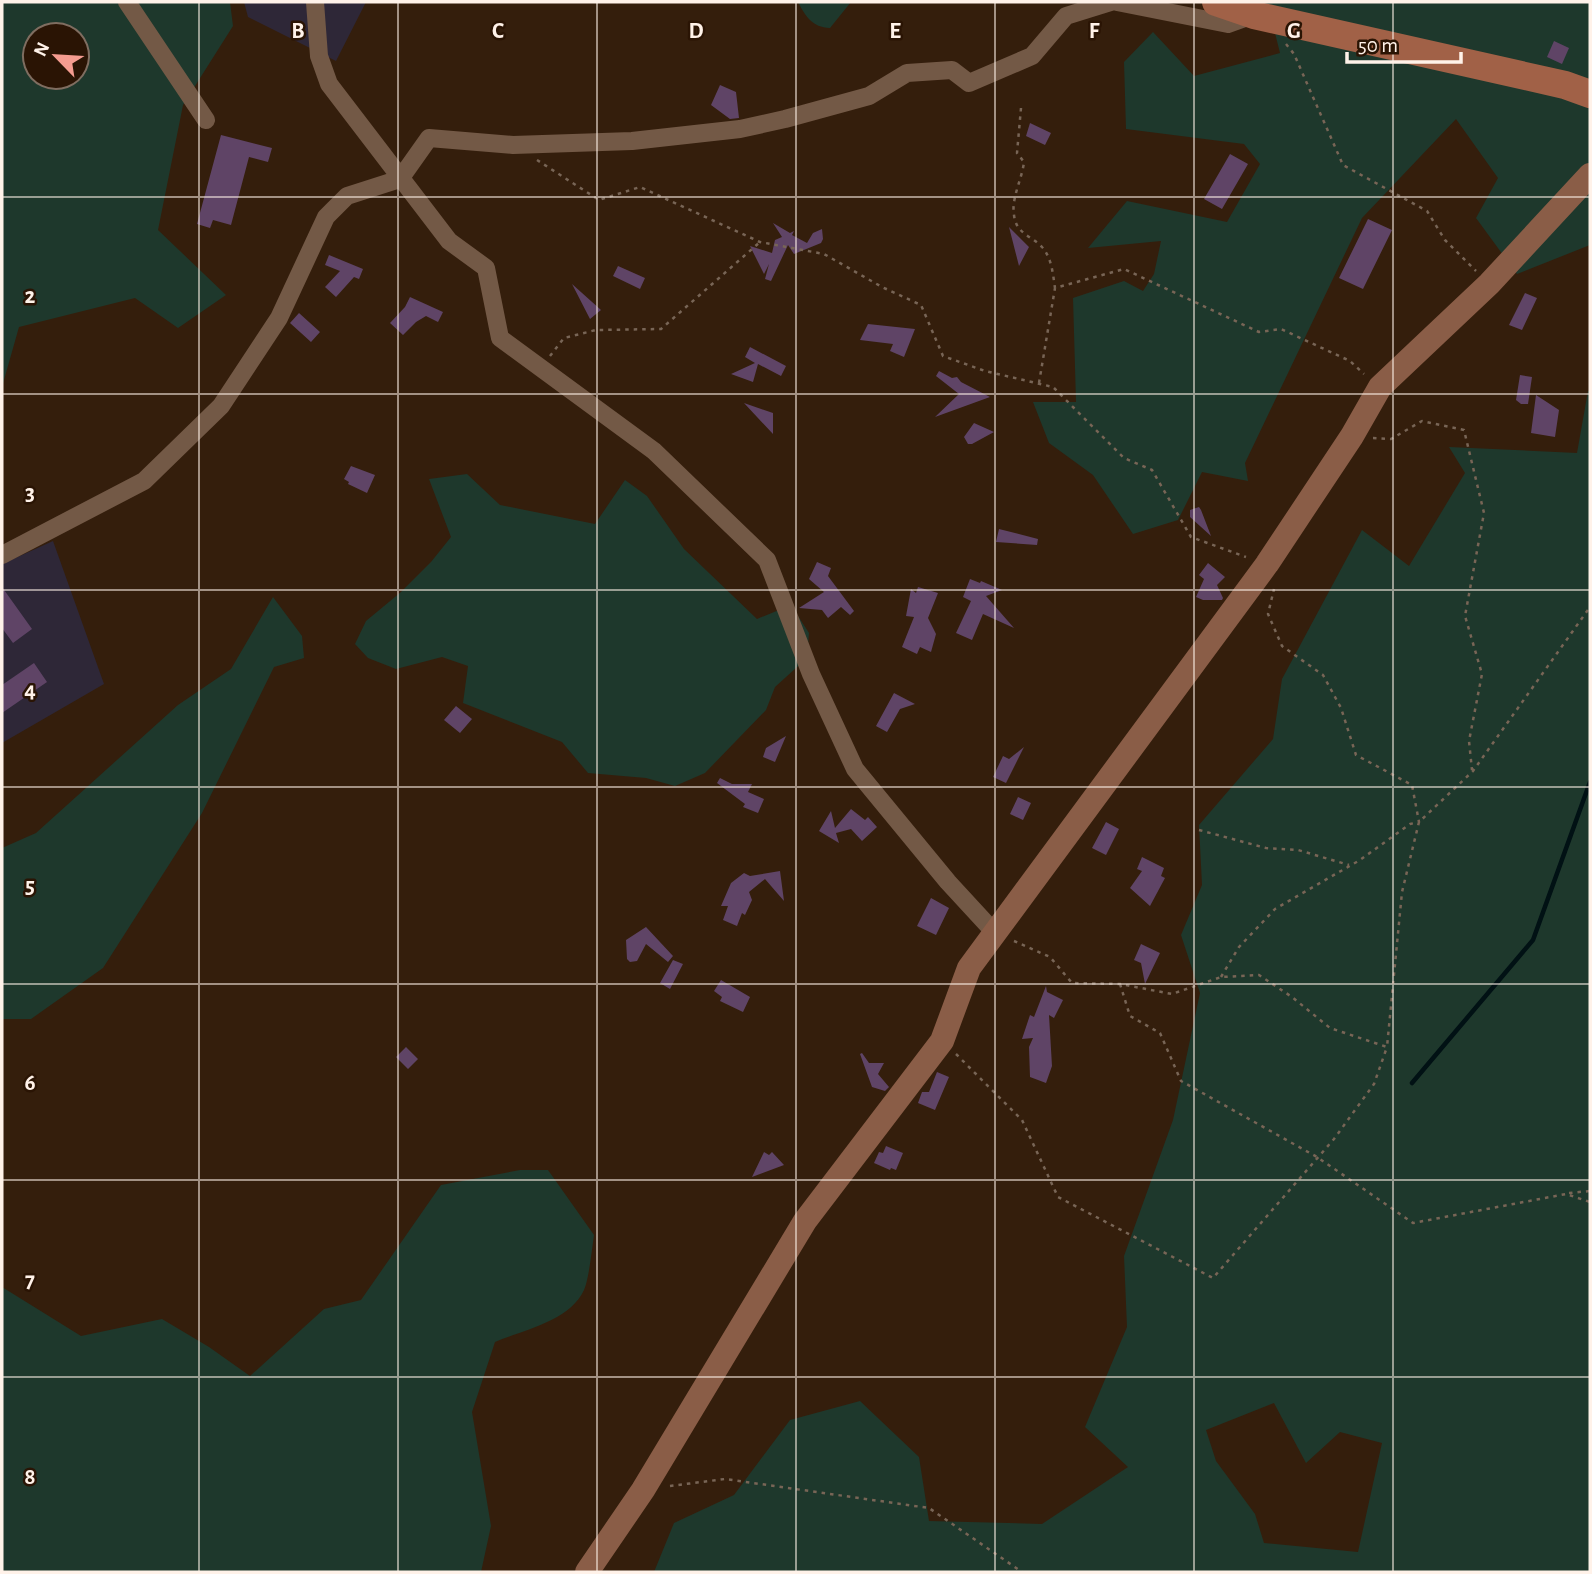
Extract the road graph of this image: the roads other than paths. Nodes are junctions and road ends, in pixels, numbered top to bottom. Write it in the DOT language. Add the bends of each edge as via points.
graph roads {
  1 [pos="127,2"];
  2 [pos="316,2"];
  3 [pos="1111,2"];
  4 [pos="1117,2"];
  5 [pos="1216,2"];
  6 [pos="1259,16"];
  7 [pos="1590,94"];
  8 [pos="206,120"];
  9 [pos="1590,175"];
  10 [pos="400,179"];
  11 [pos="2,555"];
  12 [pos="995,933"];
  13 [pos="587,1572"];
  1 -- 8 [label="street"];
  2 -- 10 [label="street" via="319,55 330,84"];
  3 -- 10 [label="street" via="1066,16 1032,56 969,83 952,71 906,73 869,96 740,129 632,141 513,145 429,138"];
  4 -- 6 [label="street" via="1228,24"];
  5 -- 6 [label="main road"];
  6 -- 7 [label="main road"];
  9 -- 12 [label="street" via="1489,284 1380,387 1267,564"];
  10 -- 11 [label="street" via="347,196 326,216 279,318 221,406 144,481"];
  10 -- 12 [label="street" via="449,241 486,268 500,338 654,451 767,559 811,674 855,769"];
  12 -- 13 [label="street" via="969,968 942,1041 805,1221 643,1490"];
}
